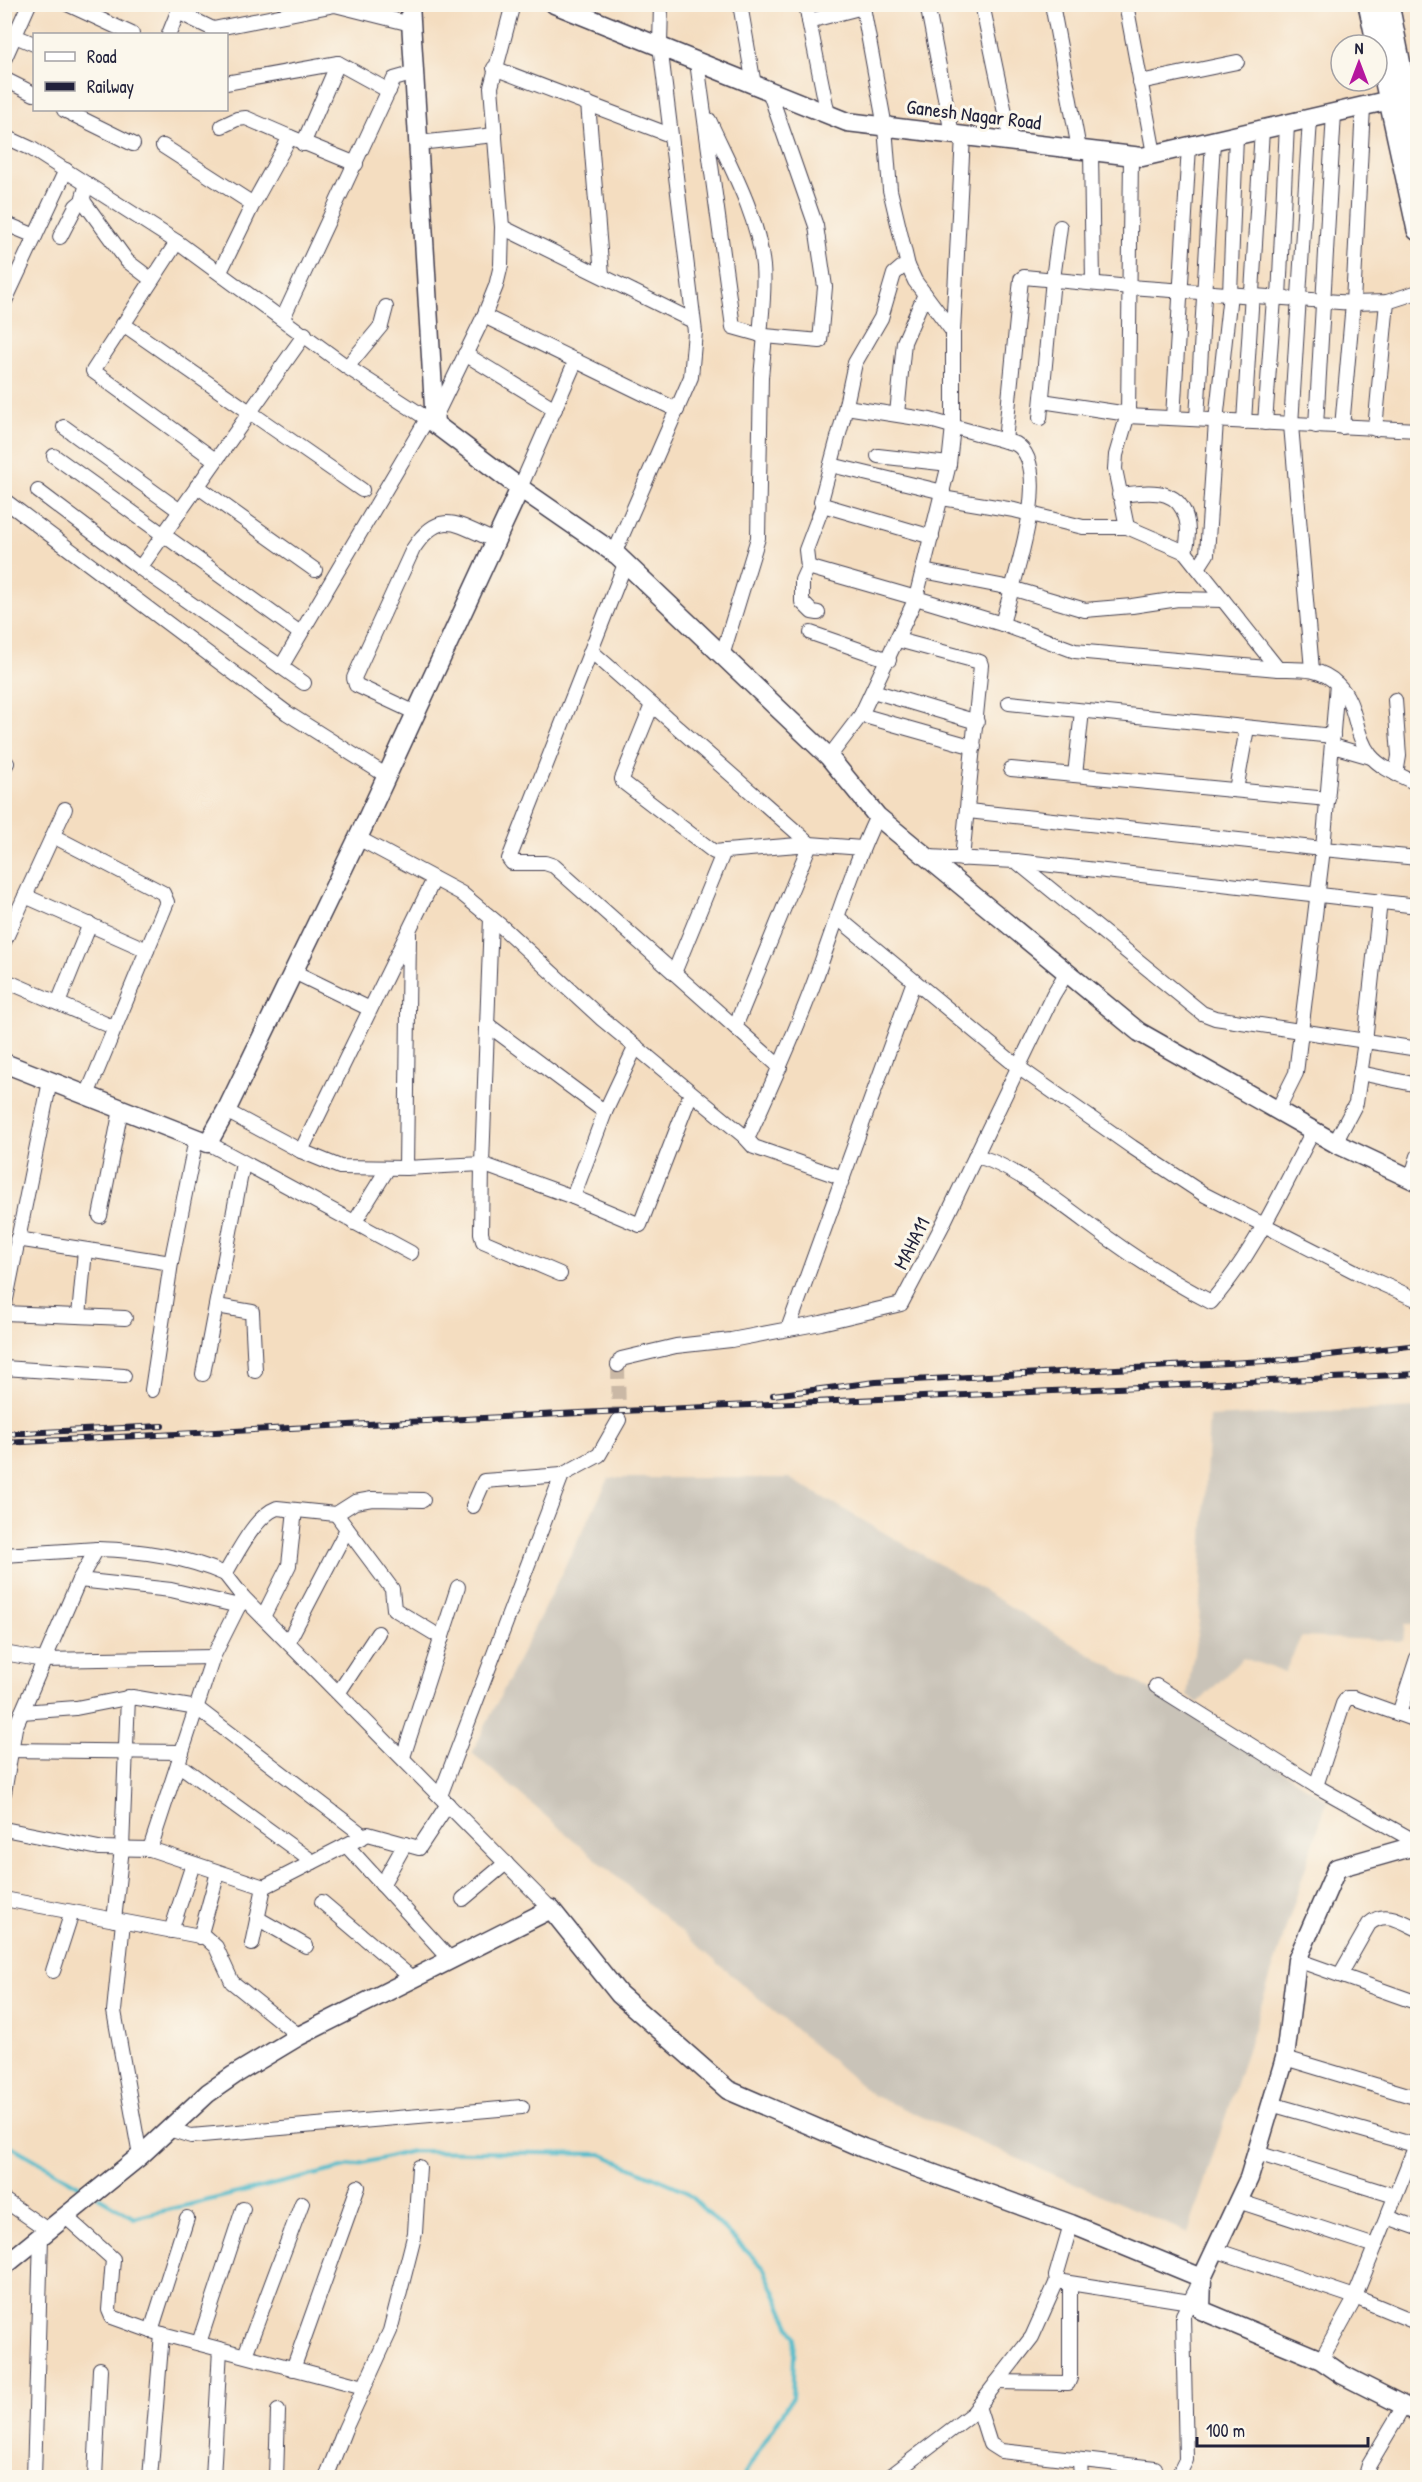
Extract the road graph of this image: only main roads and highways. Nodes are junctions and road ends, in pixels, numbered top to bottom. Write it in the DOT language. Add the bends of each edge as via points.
graph roads {
  1 [pos="1369,4"];
  2 [pos="1388,4"];
  3 [pos="1397,99"];
  4 [pos="1418,157"];
  5 [pos="1418,230"];
  1 -- 3 [label="main road"];
  2 -- 3 [label="main road"];
  3 -- 4 [label="main road"];
  3 -- 5 [label="main road"];
}
